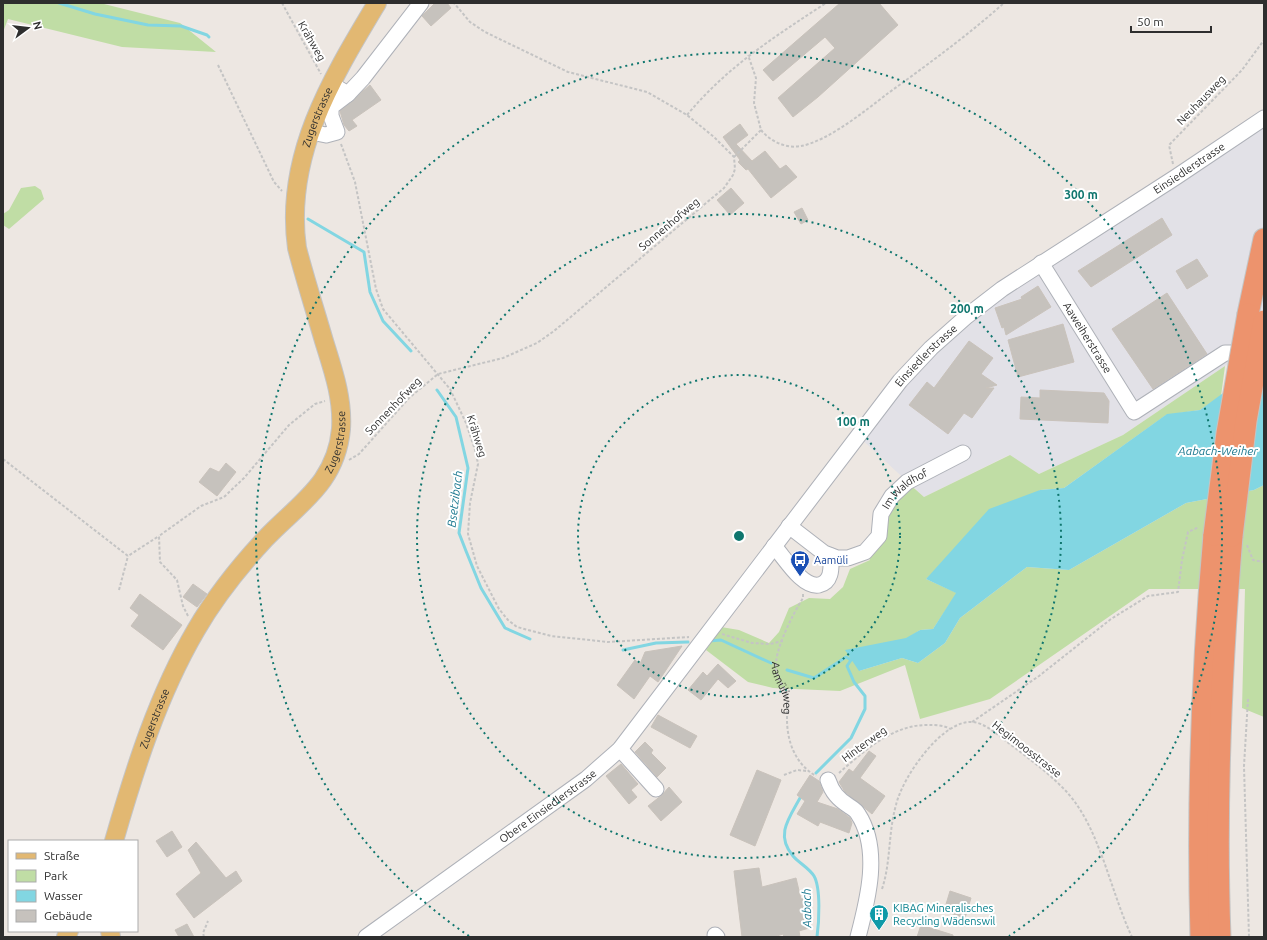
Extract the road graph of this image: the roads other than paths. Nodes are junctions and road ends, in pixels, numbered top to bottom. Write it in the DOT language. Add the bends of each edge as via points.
graph roads {
  1 [pos="377,3"];
  2 [pos="421,3"];
  3 [pos="331,84"];
  4 [pos="348,94"];
  5 [pos="1264,118"];
  6 [pos="311,132"];
  7 [pos="1264,239"];
  8 [pos="1041,263"];
  9 [pos="1256,318"];
  10 [pos="1264,352"];
  11 [pos="963,453"];
  12 [pos="789,526"];
  13 [pos="1223,534"];
  14 [pos="774,546"];
  15 [pos="832,556"];
  16 [pos="702,640"];
  17 [pos="620,749"];
  18 [pos="832,778"];
  19 [pos="656,789"];
  20 [pos="114,840"];
  21 [pos="366,937"];
  22 [pos="858,937"];
  23 [pos="1201,937"];
  24 [pos="1220,937"];
  1 -- 3 [label="main road, Zugerstrasse"];
  2 -- 4 [label="street"];
  3 -- 4 [label="street"];
  3 -- 6 [label="main road, Zugerstrasse"];
  4 -- 6 [label="street" via="331,107 330,116 337,132 326,135"];
  5 -- 8 [label="street, Einsiedlerstrasse"];
  6 -- 20 [label="main road, Zugerstrasse" via="300,166 294,229 340,398 341,431 332,463 315,491 266,538 228,581 196,630 150,728"];
  7 -- 9 [label="highway"];
  8 -- 10 [label="street, Aaweiherstrasse" via="1134,412 1226,353"];
  8 -- 12 [label="street, Einsiedlerstrasse" via="996,294 931,348 900,381"];
  9 -- 13 [label="highway, bridge" via="1227,433"];
  11 -- 15 [label="street, Im Waldhof" via="907,482 892,496 881,514 879,536 866,552 848,558"];
  12 -- 14 [label="street, Einsiedlerstrasse"];
  12 -- 15 [label="street, Im Waldhof" via="824,553"];
  13 -- 23 [label="highway" via="1205,638 1199,837"];
  13 -- 24 [label="highway" via="1225,620 1218,828"];
  14 -- 15 [label="street" via="807,583 817,585 828,579"];
  14 -- 16 [label="street, Einsiedlerstrasse"];
  16 -- 17 [label="street, Obere Einsiedlerstrasse"];
  17 -- 19 [label="street"];
  17 -- 21 [label="street, Obere Einsiedlerstrasse" via="586,779"];
  18 -- 22 [label="street" via="832,792 857,812 869,844 871,866 866,906"];
}
